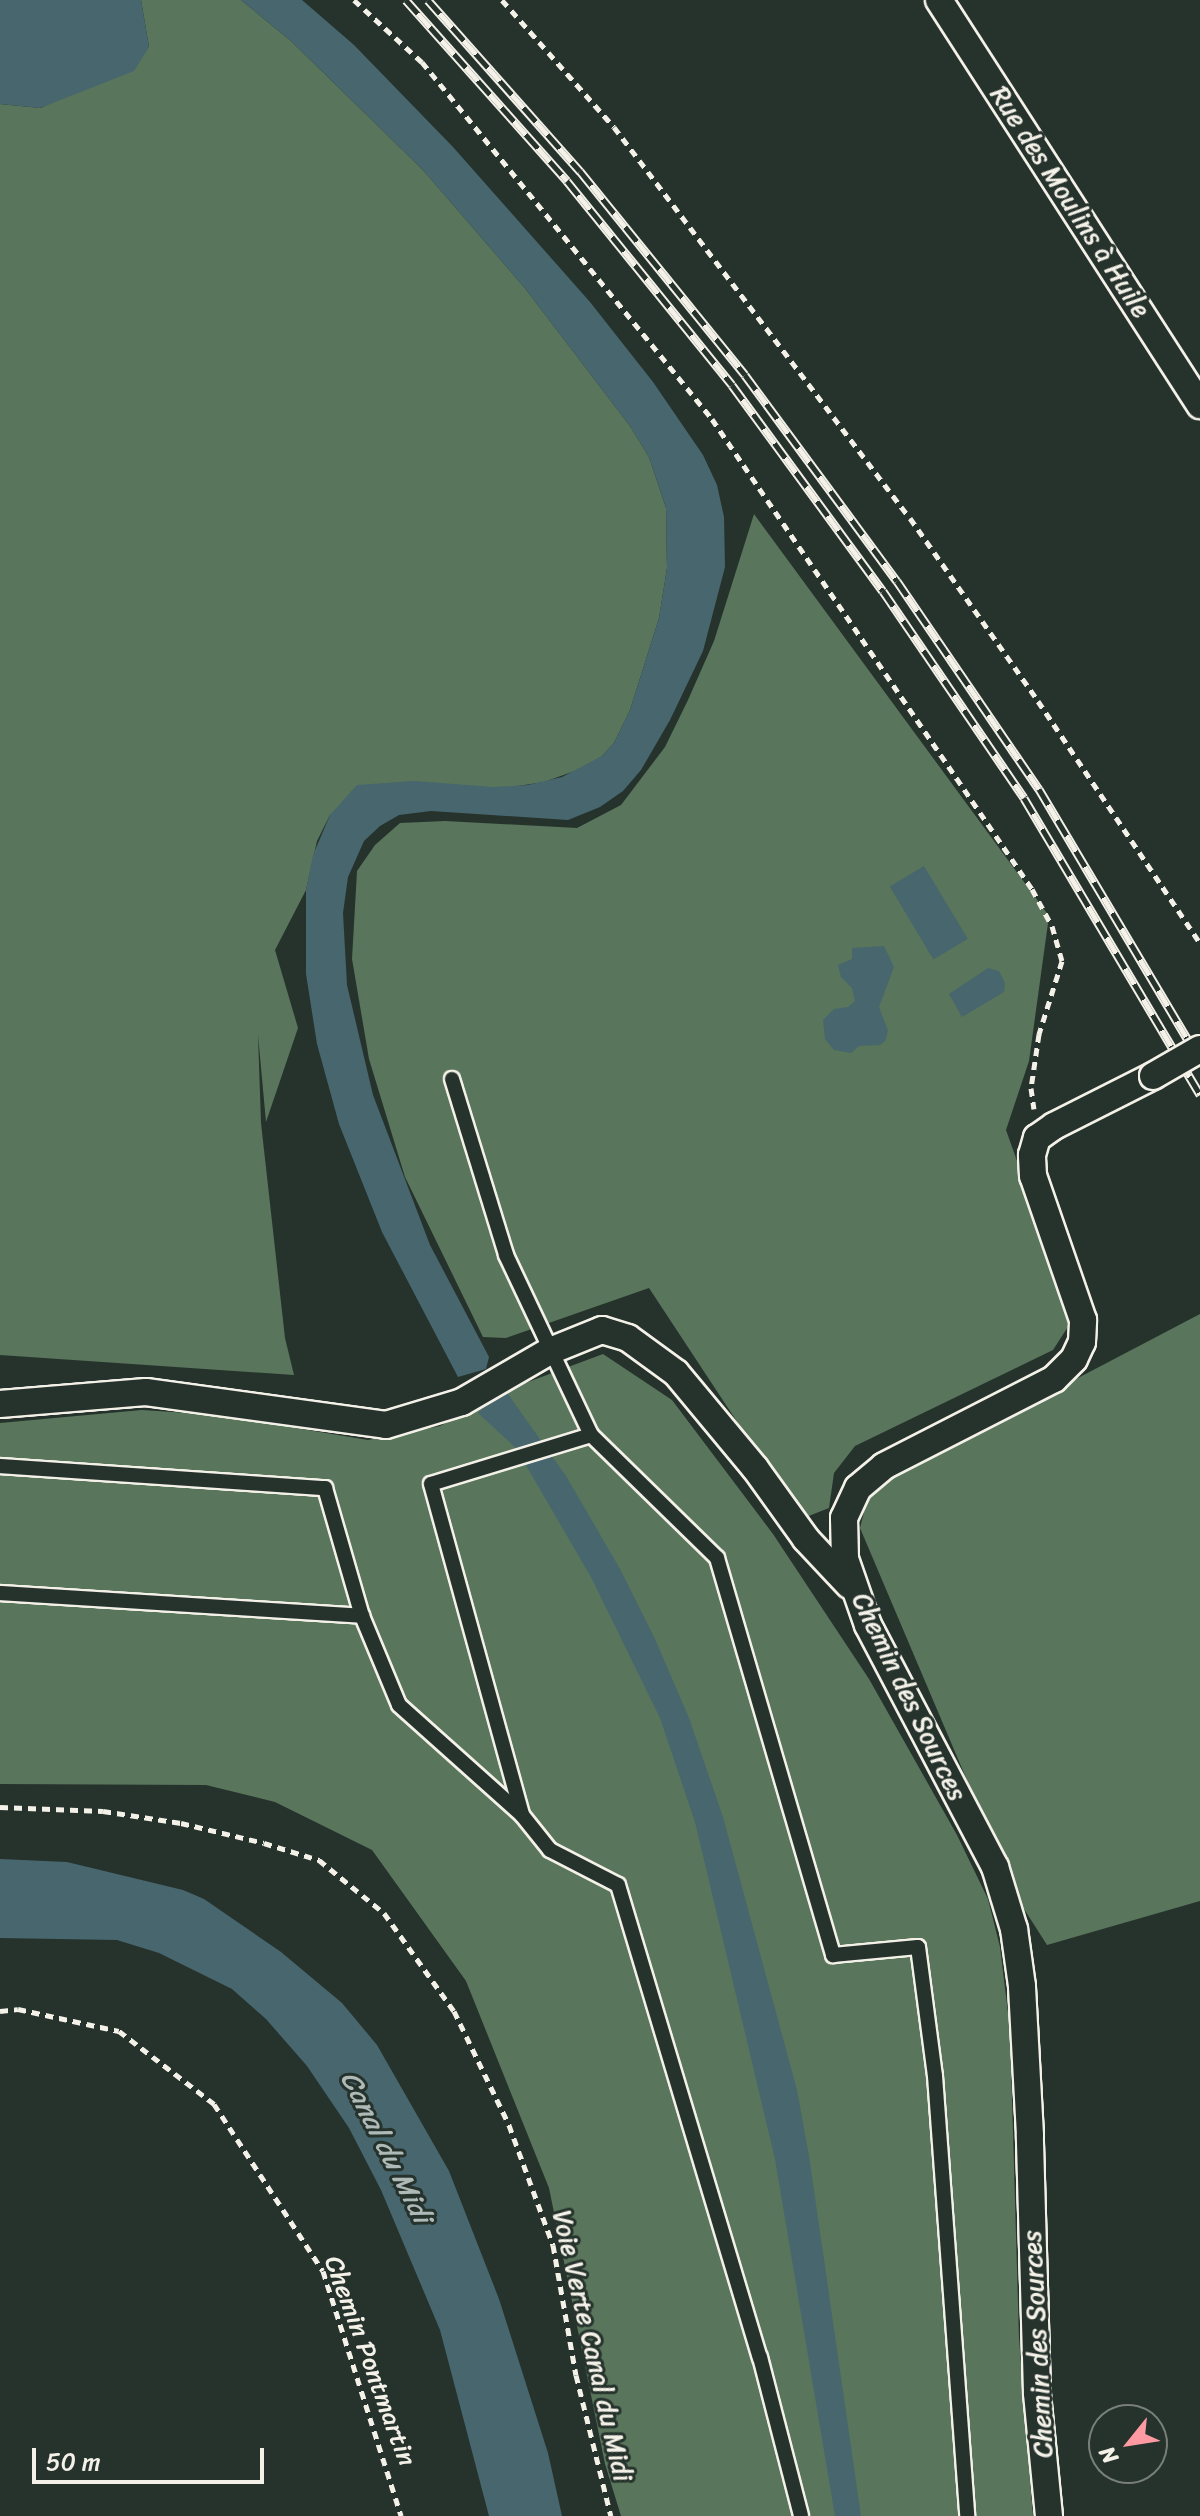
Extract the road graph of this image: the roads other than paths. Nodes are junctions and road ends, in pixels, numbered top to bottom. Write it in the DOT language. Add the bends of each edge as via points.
graph roads {
  1 [pos="939,0"];
  2 [pos="1200,405"];
  3 [pos="1200,1049"];
  4 [pos="452,1079"];
  5 [pos="550,1351"];
  6 [pos="0,1404"];
  7 [pos="591,1435"];
  8 [pos="0,1466"];
  9 [pos="855,1590"];
  10 [pos="0,1593"];
  11 [pos="362,1616"];
  12 [pos="522,1815"];
  13 [pos="801,2516"];
  14 [pos="967,2516"];
  15 [pos="1049,2516"];
  1 -- 2 [label="street, Rue des Moulins à Huile"];
  3 -- 9 [label="street, Chemin des Sources, bridge" via="1037,1138 1033,1176 1083,1320 1082,1342 1054,1379 884,1466 858,1488 844,1518 845,1559"];
  4 -- 5 [label="lane" via="506,1255"];
  5 -- 6 [label="street" via="462,1402 386,1425 146,1392"];
  5 -- 7 [label="lane"];
  5 -- 9 [label="street" via="602,1330 628,1338 676,1373 806,1539"];
  7 -- 12 [label="lane" via="431,1484"];
  7 -- 14 [label="lane" via="717,1558 833,1955 918,1947 935,2076"];
  8 -- 11 [label="lane" via="325,1488"];
  9 -- 15 [label="street, Chemin des Sources" via="868,1625 995,1867 1014,1929 1030,2135 1037,2393"];
  10 -- 11 [label="lane"];
  11 -- 12 [label="lane" via="399,1705"];
  12 -- 13 [label="lane" via="550,1850 618,1885 760,2357"];
}
